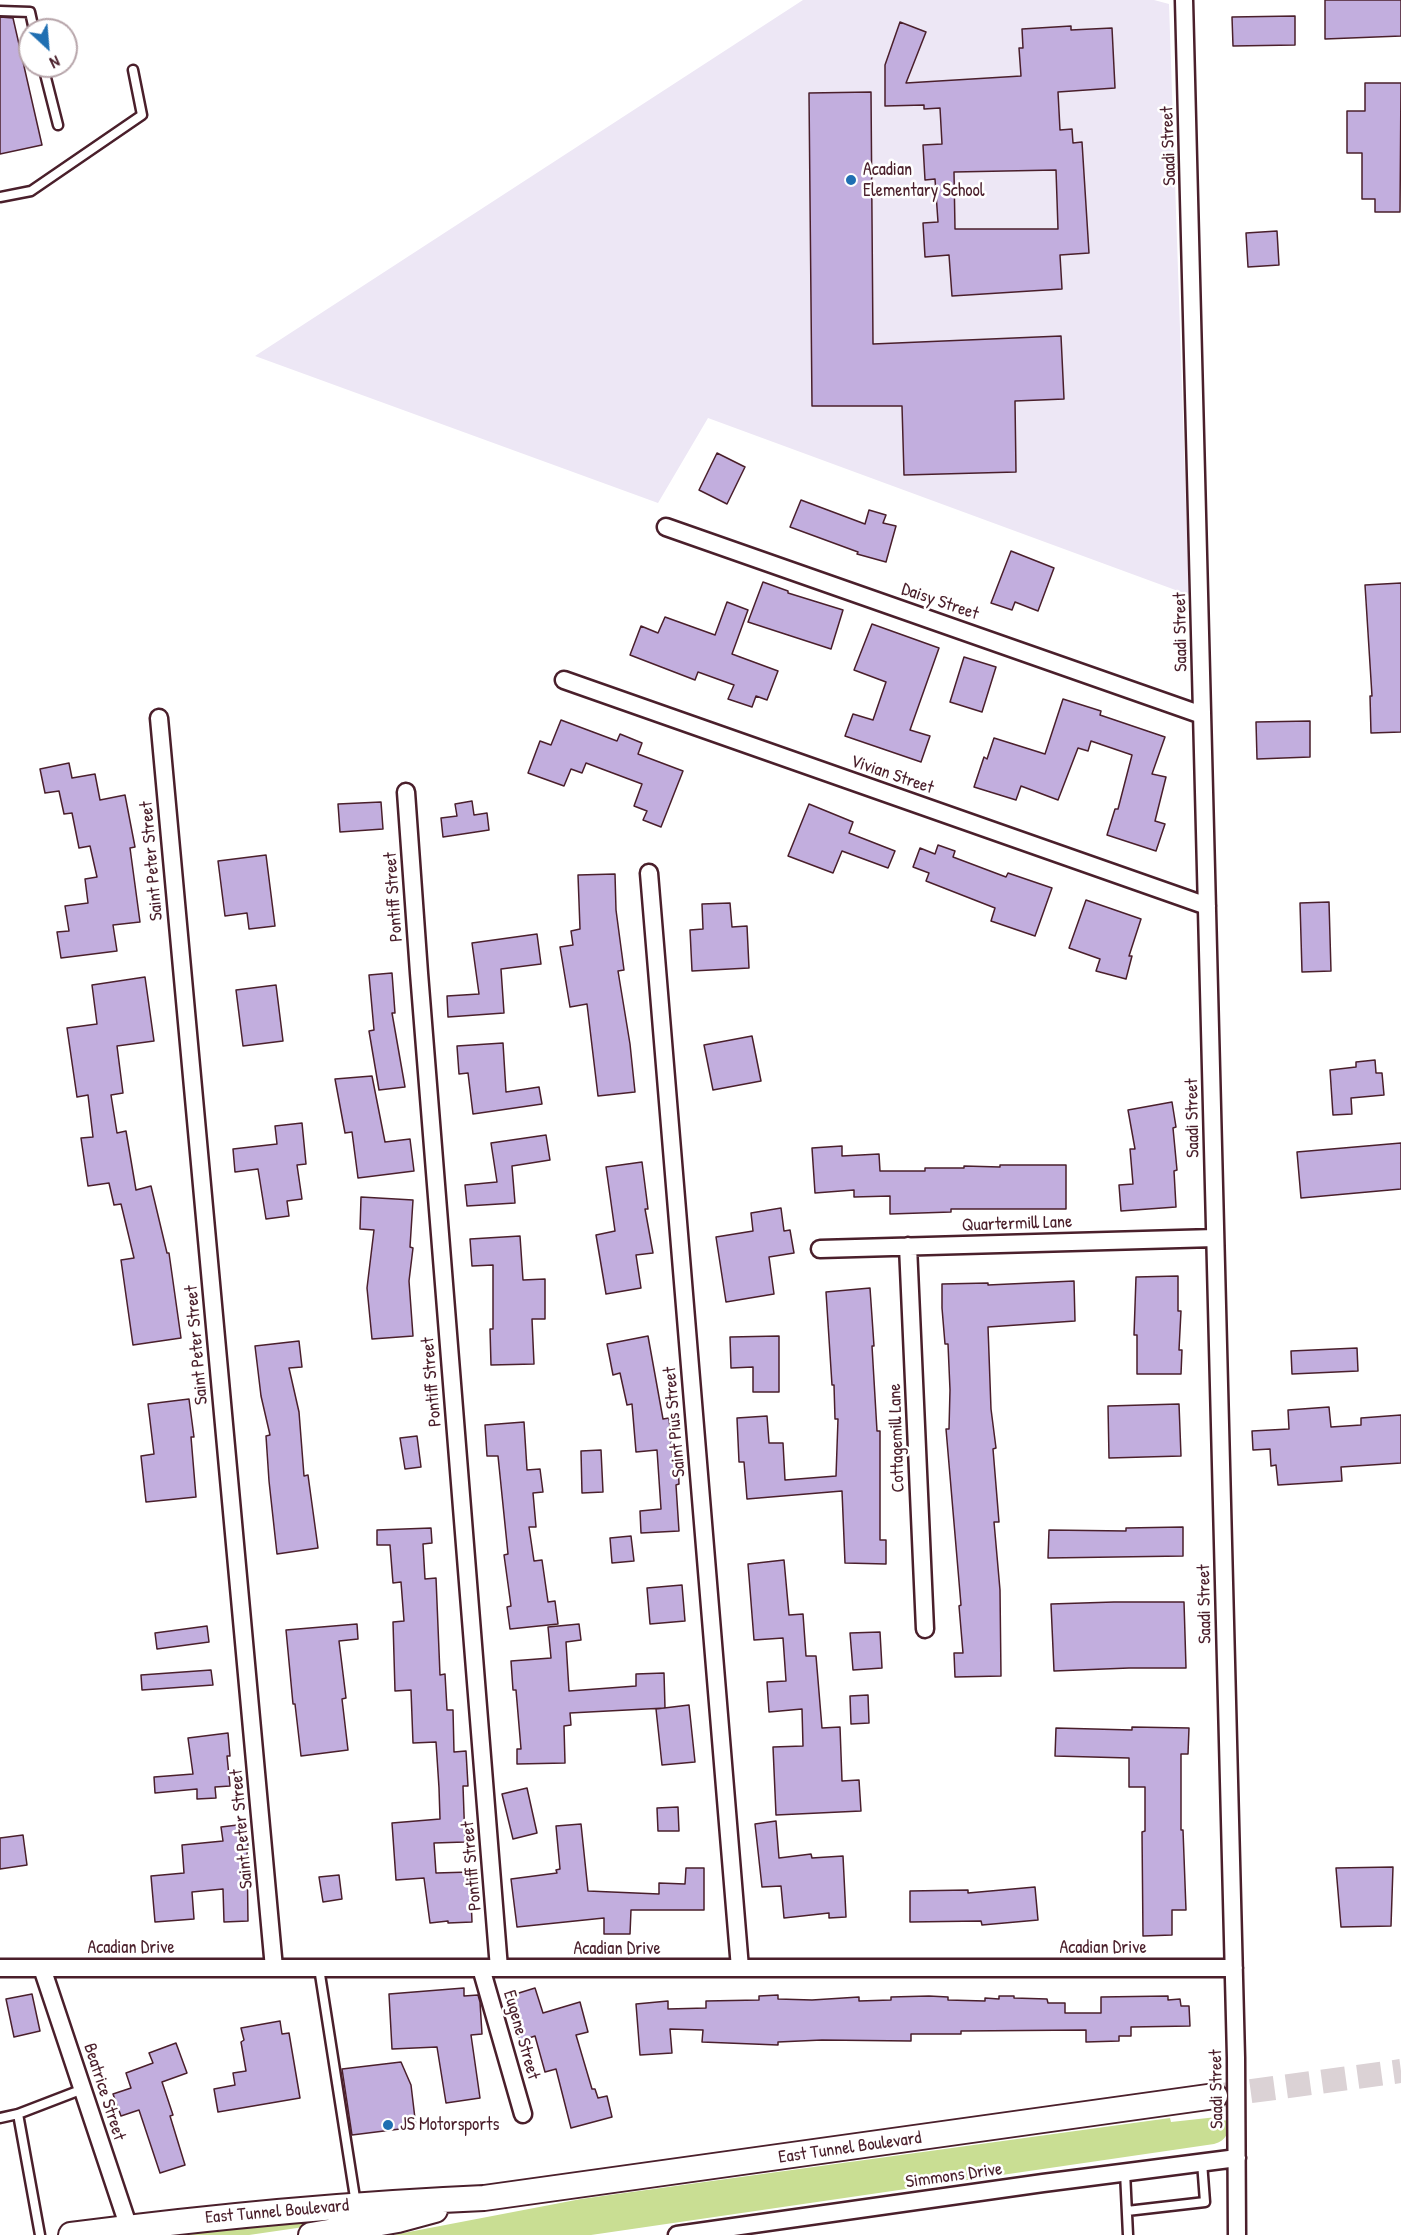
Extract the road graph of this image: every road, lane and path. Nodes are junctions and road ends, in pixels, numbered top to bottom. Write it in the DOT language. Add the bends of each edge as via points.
graph roads {
  1 [pos="1184,0"];
  2 [pos="0,10"];
  3 [pos="31,18"];
  4 [pos="133,70"];
  5 [pos="47,78"];
  6 [pos="58,125"];
  7 [pos="0,196"];
  8 [pos="666,527"];
  9 [pos="564,681"];
  10 [pos="1202,715"];
  11 [pos="159,718"];
  12 [pos="406,792"];
  13 [pos="649,873"];
  14 [pos="1207,906"];
  15 [pos="1215,1238"];
  16 [pos="908,1246"];
  17 [pos="820,1249"];
  18 [pos="925,1629"];
  19 [pos="0,1968"];
  20 [pos="42,1968"];
  21 [pos="274,1968"];
  22 [pos="319,1968"];
  23 [pos="481,1968"];
  24 [pos="500,1968"];
  25 [pos="740,1968"];
  26 [pos="1234,1968"];
  27 [pos="83,2089"];
  28 [pos="1215,2096"];
  29 [pos="18,2114"];
  30 [pos="523,2114"];
  31 [pos="0,2118"];
  32 [pos="1237,2158"];
  33 [pos="1202,2162"];
  34 [pos="1125,2172"];
  35 [pos="484,2198"];
  36 [pos="356,2204"];
  37 [pos="1127,2211"];
  38 [pos="129,2228"];
  39 [pos="40,2235"];
  40 [pos="72,2235"];
  41 [pos="311,2235"];
  42 [pos="677,2235"];
  43 [pos="1128,2235"];
  44 [pos="1238,2235"];
  1 -- 10 [label="street, Saadi Street"];
  2 -- 3 [label="lane" via="30,12"];
  4 -- 7 [label="lane" via="142,116 31,190"];
  5 -- 6 [label="lane"];
  8 -- 10 [label="street, Daisy Street"];
  9 -- 14 [label="street, Vivian Street"];
  10 -- 14 [label="street, Saadi Street"];
  11 -- 21 [label="street, Saint Peter Street"];
  12 -- 24 [label="street, Pontiff Street"];
  13 -- 25 [label="street, Saint Pius Street"];
  14 -- 15 [label="street, Saadi Street"];
  15 -- 16 [label="street, Quartermill Lane"];
  15 -- 26 [label="street, Saadi Street"];
  16 -- 17 [label="street, Quartermill Lane"];
  16 -- 18 [label="street, Cottagemill Lane"];
  19 -- 20 [label="street, Acadian Drive"];
  20 -- 21 [label="street, Acadian Drive"];
  20 -- 27 [label="street, Beatrice Street"];
  21 -- 22 [label="street, Acadian Drive"];
  22 -- 23 [label="street, Acadian Drive"];
  22 -- 36 [label="lane"];
  23 -- 24 [label="street, Acadian Drive"];
  23 -- 30 [label="street, Eugene Street"];
  24 -- 25 [label="street, Acadian Drive"];
  25 -- 26 [label="street, Acadian Drive"];
  26 -- 32 [label="street, Saadi Street"];
  27 -- 29 [label="lane"];
  27 -- 38 [label="street, Beatrice Street"];
  28 -- 35 [label="main road, East Tunnel Boulevard"];
  29 -- 31 [label="lane"];
  29 -- 39 [label="lane"];
  32 -- 33 [label="street, Simmons Drive"];
  32 -- 44 [label="street, Saadi Street"];
  33 -- 34 [label="street, Simmons Drive"];
  33 -- 37 [label="lane" via="1205,2202"];
  34 -- 37 [label="lane"];
  34 -- 42 [label="street, Simmons Drive"];
  35 -- 36 [label="main road, East Tunnel Boulevard"];
  35 -- 41 [label="main road, East Tunnel Boulevard" via="398,2220"];
  36 -- 38 [label="main road, East Tunnel Boulevard"];
  37 -- 43 [label="lane"];
  38 -- 40 [label="main road, East Tunnel Boulevard"];
}
